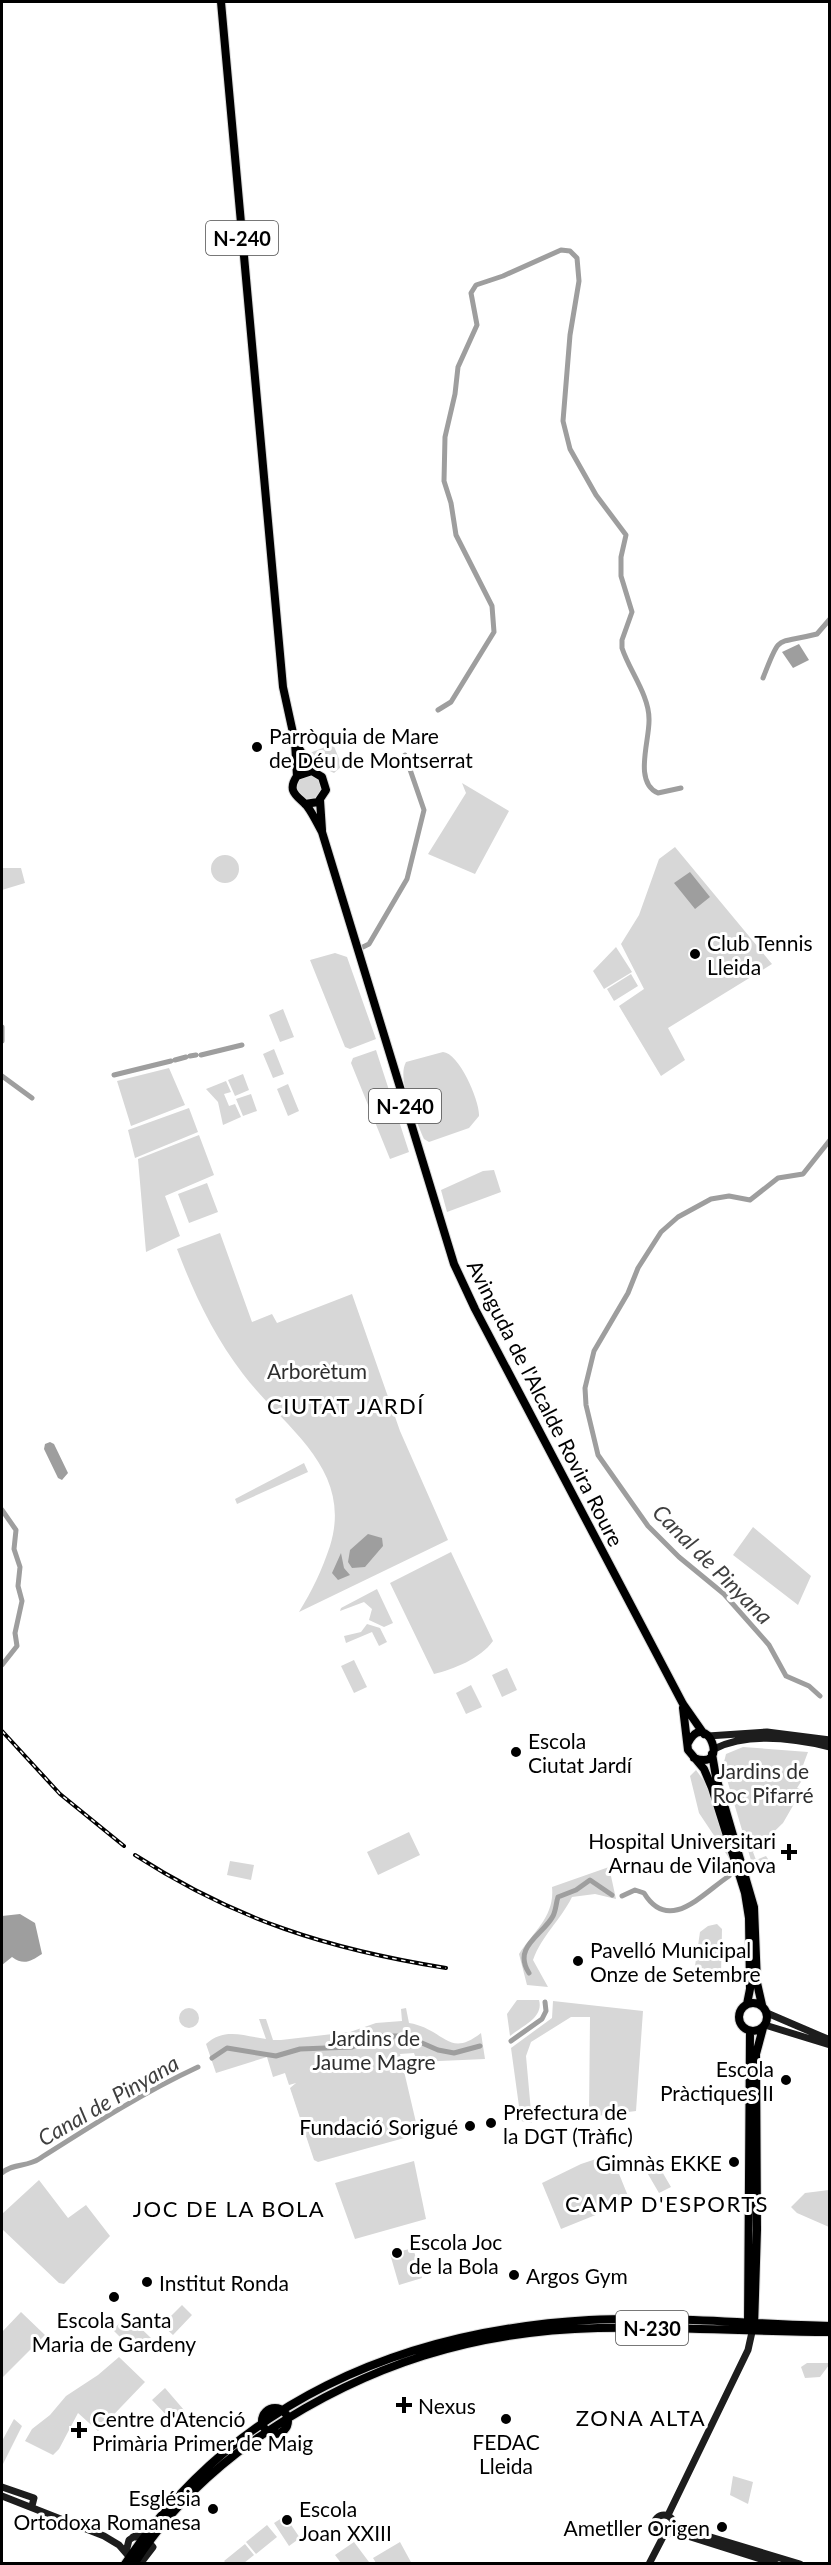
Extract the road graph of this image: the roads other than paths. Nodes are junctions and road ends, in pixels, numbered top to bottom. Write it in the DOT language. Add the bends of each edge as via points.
graph roads {
  1 [pos="221,2"];
  2 [pos="295,742"];
  3 [pos="312,771"];
  4 [pos="297,776"];
  5 [pos="320,800"];
  6 [pos="305,804"];
  7 [pos="322,831"];
  8 [pos="683,1704"];
  9 [pos="706,1735"];
  10 [pos="830,1740"];
  11 [pos="688,1745"];
  12 [pos="830,1747"];
  13 [pos="713,1752"];
  14 [pos="693,1757"];
  15 [pos="747,2004"];
  16 [pos="762,2005"];
  17 [pos="767,2013"];
  18 [pos="764,2026"];
  19 [pos="750,2031"];
  20 [pos="830,2040"];
  21 [pos="830,2045"];
  22 [pos="830,2326"];
  23 [pos="752,2327"];
  24 [pos="830,2332"];
  25 [pos="285,2413"];
  26 [pos="261,2424"];
  27 [pos="266,2432"];
  28 [pos="2,2487"];
  29 [pos="2,2496"];
  30 [pos="33,2504"];
  31 [pos="668,2516"];
  32 [pos="158,2520"];
  33 [pos="667,2531"];
  34 [pos="111,2539"];
  35 [pos="131,2539"];
  36 [pos="147,2539"];
  37 [pos="130,2560"];
  38 [pos="649,2564"];
  39 [pos="776,2564"];
  40 [pos="800,2564"];
  1 -- 2 [label="main road, N-240" via="283,687"];
  2 -- 3 [label="main road, N-240"];
  2 -- 4 [label="main road, N-240"];
  3 -- 4 [label="main road"];
  3 -- 5 [label="main road, N-240" via="325,782"];
  4 -- 6 [label="main road, N-240" via="293,792"];
  5 -- 6 [label="main road"];
  5 -- 7 [label="main road, N-240"];
  6 -- 7 [label="main road, N-240"];
  7 -- 8 [label="main road, Avinguda de l'Alcalde Rovira Roure / N-240" via="454,1263"];
  8 -- 9 [label="main road, Avinguda de l'Alcalde Rovira Roure / N-240"];
  8 -- 11 [label="main road, Avinguda de l'Alcalde Rovira Roure / N-240"];
  9 -- 10 [label="street" via="767,1732"];
  9 -- 11 [label="main road" via="693,1736"];
  9 -- 13 [label="main road, N-240" via="713,1741"];
  11 -- 14 [label="main road, N-240"];
  12 -- 13 [label="street" via="755,1739 736,1740"];
  13 -- 14 [label="main road" via="703,1760"];
  13 -- 16 [label="main road, N-240" via="716,1777 754,1907 757,1983"];
  14 -- 15 [label="main road, N-240" via="704,1769 712,1788 745,1893 749,1918"];
  15 -- 16 [label="main road"];
  15 -- 19 [label="main road, N-240" via="739,2017 741,2025"];
  16 -- 17 [label="main road, N-240"];
  17 -- 18 [label="main road"];
  17 -- 20 [label="street"];
  18 -- 19 [label="main road"];
  18 -- 21 [label="street"];
  18 -- 23 [label="main road" via="756,2054"];
  19 -- 23 [label="main road, N-240"];
  22 -- 23 [label="main road, N-230"];
  23 -- 24 [label="main road, N-230"];
  23 -- 25 [label="main road, N-230" via="552,2330 477,2341 382,2369"];
  23 -- 31 [label="street" via="748,2350"];
  25 -- 26 [label="main road" via="268,2410"];
  25 -- 27 [label="main road" via="284,2432"];
  26 -- 27 [label="main road"];
  26 -- 32 [label="main road" via="196,2478"];
  27 -- 36 [label="main road" via="199,2487"];
  28 -- 30 [label="street" via="34,2498"];
  29 -- 30 [label="street"];
  30 -- 34 [label="street"];
  31 -- 33 [label="street"];
  31 -- 33 [label="street" via="662,2515 654,2525"];
  32 -- 35 [label="street"];
  32 -- 36 [label="main road"];
  33 -- 38 [label="street"];
  33 -- 39 [label="street"];
  33 -- 40 [label="street"];
  34 -- 35 [label="street"];
  34 -- 37 [label="street"];
  35 -- 36 [label="street"];
  35 -- 37 [label="street"];
  36 -- 37 [label="main road"];
}
